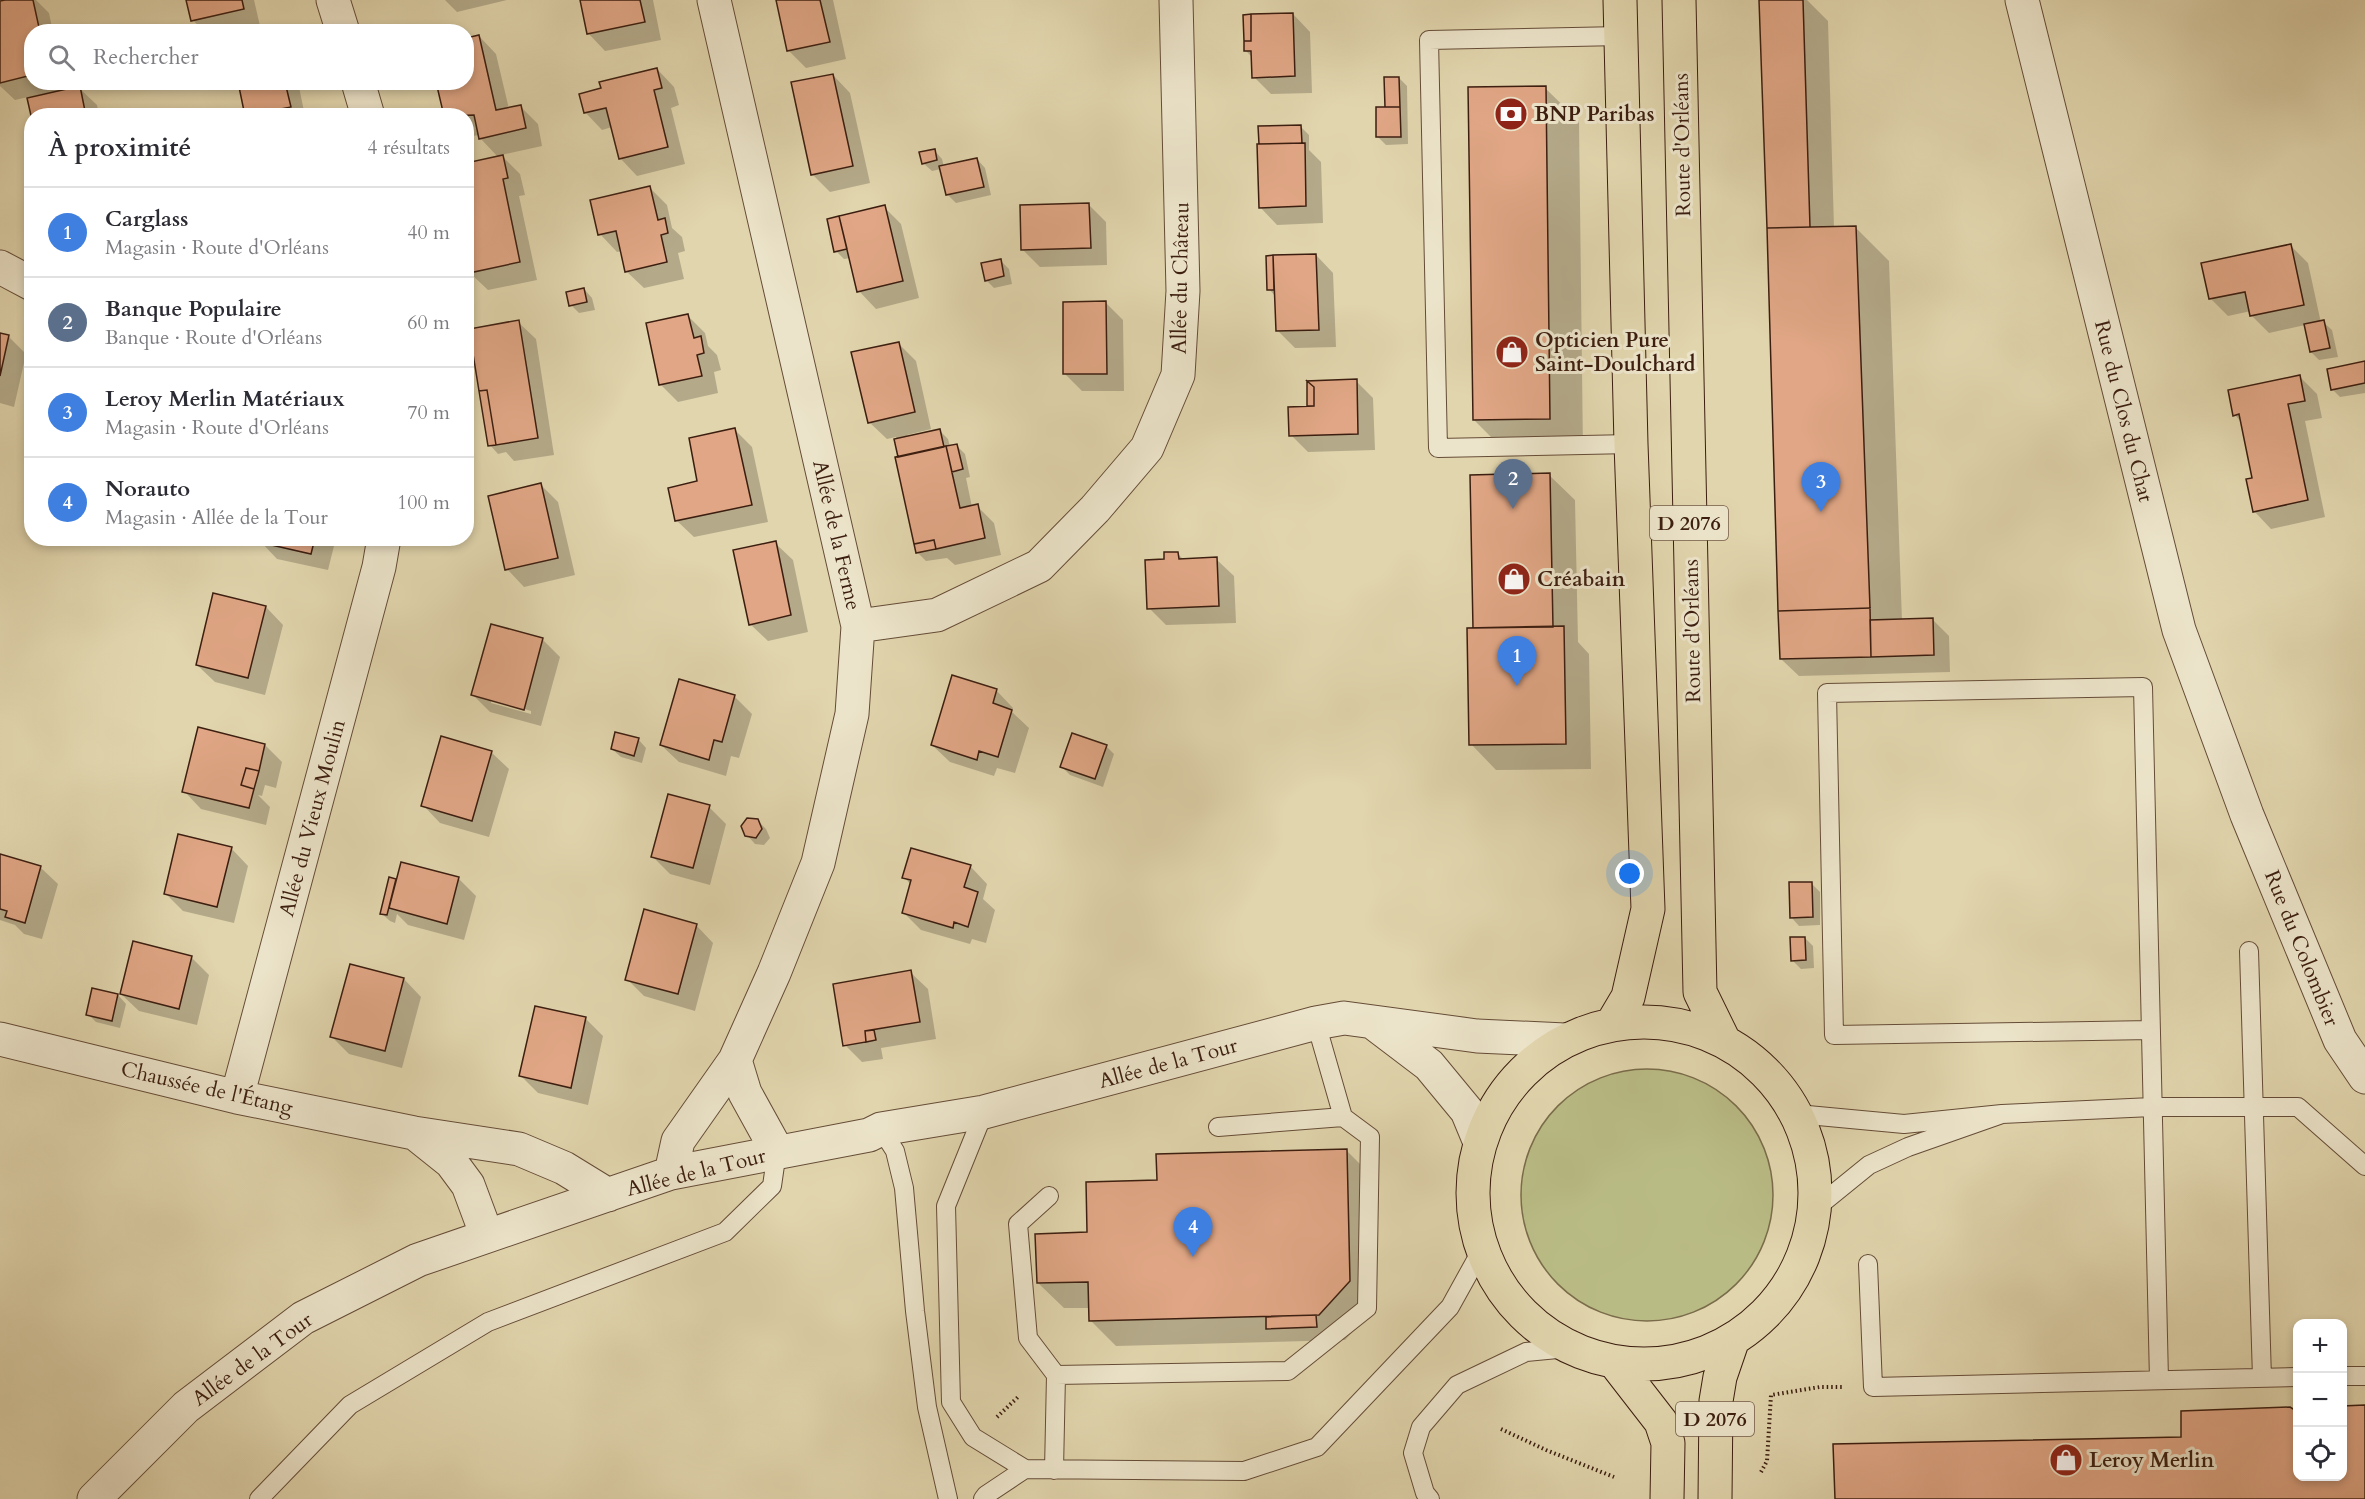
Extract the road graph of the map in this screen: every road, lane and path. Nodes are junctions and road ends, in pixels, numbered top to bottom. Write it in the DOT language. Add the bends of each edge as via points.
graph roads {
  1 [pos="333,0"];
  2 [pos="714,0"];
  3 [pos="1176,0"];
  4 [pos="1620,0"];
  5 [pos="1679,0"];
  6 [pos="2022,0"];
  7 [pos="340,24"];
  8 [pos="1621,36"];
  9 [pos="360,90"];
  10 [pos="366,108"];
  11 [pos="0,267"];
  12 [pos="24,280"];
  13 [pos="1631,444"];
  14 [pos="383,546"];
  15 [pos="858,626"];
  16 [pos="2247,815"];
  17 [pos="2249,951"];
  18 [pos="1316,1023"];
  19 [pos="1374,1023"];
  20 [pos="1612,1024"];
  21 [pos="2151,1030"];
  22 [pos="0,1039"];
  23 [pos="1565,1040"];
  24 [pos="1724,1041"];
  25 [pos="735,1060"];
  26 [pos="2365,1077"];
  27 [pos="237,1097"];
  28 [pos="2152,1107"];
  29 [pos="2254,1108"];
  30 [pos="984,1112"];
  31 [pos="1797,1114"];
  32 [pos="2002,1114"];
  33 [pos="1343,1117"];
  34 [pos="1218,1127"];
  35 [pos="881,1129"];
  36 [pos="414,1133"];
  37 [pos="1479,1140"];
  38 [pos="777,1151"];
  39 [pos="2365,1166"];
  40 [pos="671,1173"];
  41 [pos="608,1195"];
  42 [pos="1049,1196"];
  43 [pos="1816,1208"];
  44 [pos="487,1236"];
  45 [pos="1481,1251"];
  46 [pos="1868,1264"];
  47 [pos="1732,1342"];
  48 [pos="1568,1348"];
  49 [pos="1617,1364"];
  50 [pos="1056,1375"];
  51 [pos="2347,1376"];
  52 [pos="2365,1376"];
  53 [pos="2293,1377"];
  54 [pos="2262,1378"];
  55 [pos="2159,1380"];
  56 [pos="1873,1387"];
  57 [pos="1018,1397"];
  58 [pos="995,1418"];
  59 [pos="1502,1429"];
  60 [pos="1024,1469"];
  61 [pos="1054,1470"];
  62 [pos="1761,1472"];
  63 [pos="1614,1477"];
  64 [pos="94,1499"];
  65 [pos="259,1499"];
  66 [pos="948,1499"];
  67 [pos="983,1499"];
  68 [pos="1430,1499"];
  69 [pos="1667,1499"];
  70 [pos="1715,1499"];
  1 -- 7 [label="street"];
  2 -- 15 [label="street, Allée de la Ferme"];
  3 -- 15 [label="street, Allée du Château" via="1183,291 1178,375 1147,448 1040,566 937,615"];
  4 -- 8 [label="main road, D 2076"];
  5 -- 24 [label="main road, Route d'Orléans / D 2076" via="1700,992"];
  6 -- 16 [label="street, Rue du Clos du Chat" via="2179,630"];
  8 -- 13 [label="main road, D 2076"];
  8 -- 13 [label="lane" via="1429,39 1438,448"];
  9 -- 10 [label="street"];
  11 -- 12 [label="street"];
  13 -- 20 [label="main road, D 2076" via="1648,909 1628,997"];
  14 -- 27 [label="street, Allée du Vieux Moulin"];
  15 -- 25 [label="street, Allée de la Ferme" via="852,714 818,863"];
  16 -- 26 [label="street, Rue du Colombier" via="2340,1040"];
  17 -- 29 [label="lane"];
  18 -- 19 [label="street, Allée de la Tour" via="1344,1018"];
  18 -- 30 [label="street, Allée de la Tour"];
  18 -- 33 [label="lane"];
  19 -- 23 [label="street, Allée de la Tour" via="1495,1038"];
  19 -- 37 [label="street, Allée de la Tour" via="1429,1065 1467,1111"];
  20 -- 23 [label="main road"];
  20 -- 24 [label="main road" via="1666,1023"];
  21 -- 21 [label="lane" via="1834,1035 1827,693 2143,687"];
  21 -- 28 [label="lane"];
  22 -- 27 [label="street, Chaussée de l'Étang"];
  23 -- 37 [label="main road" via="1531,1063 1505,1090"];
  24 -- 31 [label="main road" via="1772,1078"];
  25 -- 38 [label="street" via="744,1094"];
  25 -- 40 [label="street, Allée de la Ferme" via="678,1141"];
  27 -- 36 [label="street, Chaussée de l'Étang"];
  28 -- 29 [label="lane"];
  28 -- 32 [label="lane"];
  28 -- 55 [label="lane"];
  29 -- 39 [label="lane" via="2298,1107"];
  29 -- 54 [label="lane"];
  30 -- 35 [label="street, Allée de la Tour"];
  30 -- 60 [label="lane" via="946,1206 951,1402 973,1437"];
  31 -- 32 [label="lane" via="1904,1124"];
  31 -- 43 [label="main road" via="1817,1163"];
  32 -- 43 [label="lane" via="1869,1165"];
  33 -- 34 [label="lane"];
  33 -- 50 [label="lane" via="1370,1137 1367,1308 1288,1371"];
  35 -- 38 [label="street, Allée de la Tour" via="869,1135"];
  35 -- 66 [label="lane" via="895,1152 904,1188 926,1396"];
  36 -- 41 [label="street, Chaussée de l'Étang" via="519,1149 564,1168"];
  36 -- 44 [label="street, Chaussée de l'Étang" via="451,1162 468,1185"];
  37 -- 45 [label="main road" via="1471,1196"];
  38 -- 40 [label="street, Allée de la Tour"];
  38 -- 65 [label="lane" via="772,1186 725,1232 488,1323 350,1405"];
  40 -- 41 [label="street, Allée de la Tour"];
  41 -- 44 [label="street, Allée de la Tour"];
  42 -- 50 [label="lane" via="1018,1224 1028,1338"];
  43 -- 47 [label="main road" via="1804,1258 1773,1308"];
  44 -- 64 [label="street, Allée de la Tour" via="418,1260 303,1318 186,1407"];
  45 -- 48 [label="main road" via="1503,1293 1535,1327"];
  45 -- 61 [label="lane" via="1450,1307 1317,1447 1244,1471"];
  46 -- 56 [label="lane"];
  47 -- 49 [label="main road" via="1678,1362"];
  47 -- 70 [label="main road, D 2076" via="1716,1401"];
  48 -- 49 [label="main road"];
  48 -- 68 [label="lane" via="1526,1352 1457,1385 1421,1427 1413,1453"];
  49 -- 69 [label="main road, D 2076" via="1661,1422 1668,1443"];
  50 -- 61 [label="lane"];
  51 -- 52 [label="lane"];
  53 -- 54 [label="lane"];
  54 -- 55 [label="lane"];
  55 -- 56 [label="lane"];
  56 -- 62 [label="path" via="1820,1387 1771,1395 1767,1461"];
  57 -- 58 [label="path"];
  59 -- 63 [label="path"];
  60 -- 61 [label="lane"];
  60 -- 67 [label="lane"];
}
